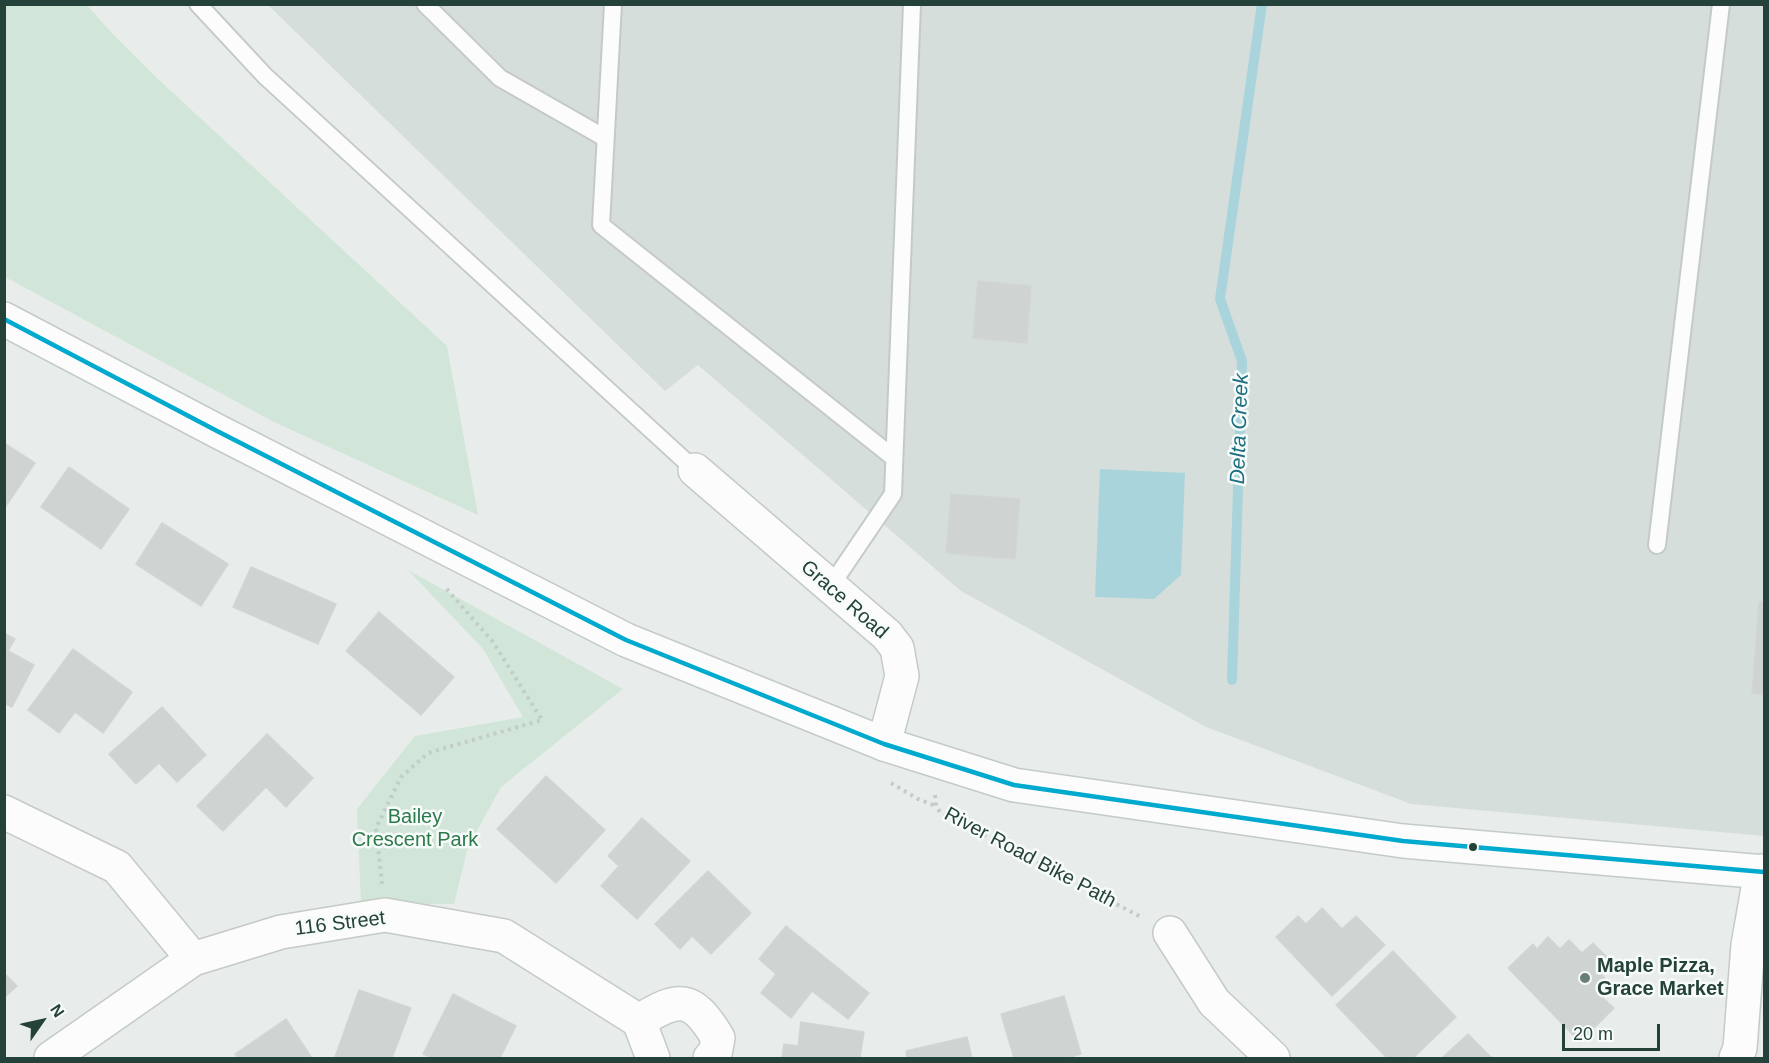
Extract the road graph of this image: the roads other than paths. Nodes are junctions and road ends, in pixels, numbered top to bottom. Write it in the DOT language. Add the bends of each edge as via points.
graph roads {
  1 [pos="198,4"];
  2 [pos="425,4"];
  3 [pos="613,4"];
  4 [pos="912,4"];
  5 [pos="1721,4"];
  6 [pos="605,138"];
  7 [pos="4,319"];
  8 [pos="894,458"];
  9 [pos="694,470"];
  10 [pos="1657,545"];
  11 [pos="830,586"];
  12 [pos="884,744"];
  13 [pos="4,812"];
  14 [pos="1763,871"];
  15 [pos="1170,933"];
  16 [pos="193,958"];
  17 [pos="639,1021"];
  18 [pos="51,1059"];
  19 [pos="653,1059"];
  20 [pos="710,1059"];
  21 [pos="1273,1059"];
  22 [pos="1736,1059"];
  1 -- 9 [label="lane" via="265,76"];
  2 -- 6 [label="lane" via="500,78"];
  3 -- 6 [label="lane"];
  4 -- 8 [label="lane"];
  5 -- 10 [label="lane"];
  6 -- 8 [label="lane" via="601,225"];
  7 -- 12 [label="street" via="626,640"];
  8 -- 11 [label="lane" via="893,494"];
  9 -- 11 [label="street, Grace Road"];
  11 -- 12 [label="street, Grace Road" via="897,648 902,676"];
  12 -- 14 [label="street" via="1014,785 1403,841"];
  13 -- 16 [label="street" via="117,867"];
  14 -- 22 [label="street" via="1748,945"];
  15 -- 21 [label="street" via="1214,1002"];
  16 -- 17 [label="street, 116 Street" via="281,932 385,915 504,936"];
  16 -- 18 [label="street, 116 Street"];
  17 -- 19 [label="street"];
  17 -- 20 [label="street" via="674,1003 690,1005 706,1017 718,1038"];
}
